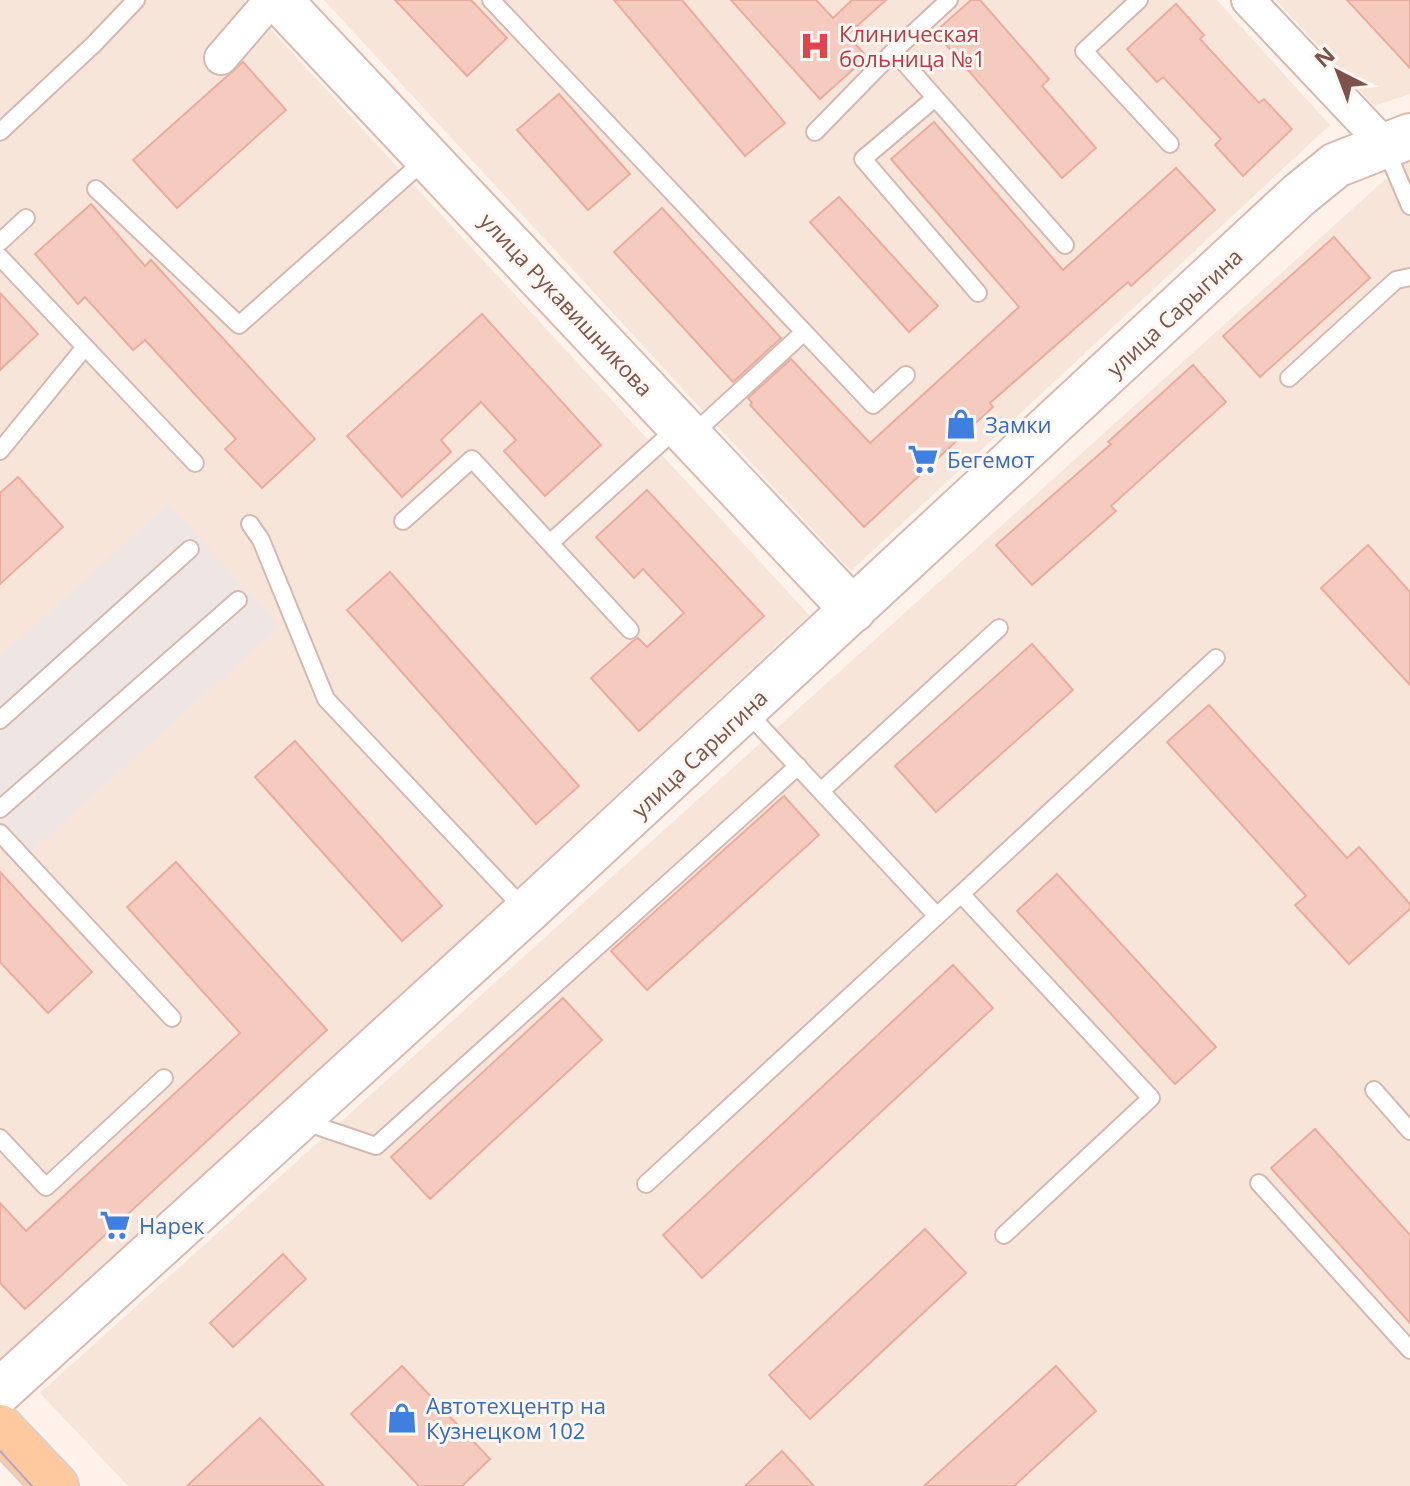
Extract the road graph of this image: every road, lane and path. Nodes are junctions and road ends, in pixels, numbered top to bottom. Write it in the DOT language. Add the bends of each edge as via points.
graph roads {
  1 [pos="136,0"];
  2 [pos="271,0"];
  3 [pos="279,0"];
  4 [pos="491,0"];
  5 [pos="949,0"];
  6 [pos="1139,0"];
  7 [pos="1248,0"];
  8 [pos="894,51"];
  9 [pos="221,58"];
  10 [pos="935,98"];
  11 [pos="0,132"];
  12 [pos="815,132"];
  13 [pos="1397,140"];
  14 [pos="1170,144"];
  15 [pos="428,157"];
  16 [pos="96,189"];
  17 [pos="1410,206"];
  18 [pos="26,218"];
  19 [pos="0,242"];
  20 [pos="1065,245"];
  21 [pos="0,257"];
  22 [pos="1410,277"];
  23 [pos="978,293"];
  24 [pos="803,333"];
  25 [pos="85,347"];
  26 [pos="906,375"];
  27 [pos="1289,378"];
  28 [pos="686,430"];
  29 [pos="0,451"];
  30 [pos="195,463"];
  31 [pos="403,521"];
  32 [pos="250,524"];
  33 [pos="550,543"];
  34 [pos="190,549"];
  35 [pos="238,600"];
  36 [pos="853,610"];
  37 [pos="999,628"];
  38 [pos="630,630"];
  39 [pos="1216,658"];
  40 [pos="745,709"];
  41 [pos="0,720"];
  42 [pos="798,766"];
  43 [pos="821,791"];
  44 [pos="0,809"];
  45 [pos="0,833"];
  46 [pos="961,894"];
  47 [pos="527,911"];
  48 [pos="937,916"];
  49 [pos="172,1018"];
  50 [pos="164,1078"];
  51 [pos="1374,1090"];
  52 [pos="298,1120"];
  53 [pos="1410,1131"];
  54 [pos="0,1138"];
  55 [pos="1259,1183"];
  56 [pos="646,1184"];
  57 [pos="1004,1235"];
  58 [pos="1410,1350"];
  59 [pos="0,1391"];
  60 [pos="0,1427"];
  61 [pos="56,1486"];
  1 -- 11 [label="lane"];
  2 -- 9 [label="street"];
  3 -- 15 [label="street, улица Рукавишникова"];
  4 -- 24 [label="lane"];
  5 -- 8 [label="lane"];
  6 -- 14 [label="lane" via="1084,51"];
  7 -- 13 [label="street"];
  8 -- 10 [label="lane"];
  8 -- 12 [label="lane"];
  10 -- 20 [label="lane"];
  10 -- 23 [label="lane" via="863,159"];
  13 -- 17 [label="lane"];
  13 -- 36 [label="street, улица Сарыгина" via="1336,165 1299,195"];
  15 -- 16 [label="lane" via="239,325"];
  15 -- 28 [label="street, улица Рукавишникова"];
  18 -- 19 [label="lane"];
  21 -- 25 [label="lane"];
  22 -- 27 [label="lane" via="1396,280"];
  24 -- 26 [label="lane" via="873,405"];
  24 -- 28 [label="lane"];
  25 -- 29 [label="lane"];
  25 -- 30 [label="lane"];
  28 -- 33 [label="lane"];
  28 -- 36 [label="street, улица Рукавишникова"];
  31 -- 33 [label="lane" via="472,459"];
  32 -- 47 [label="lane" via="326,699"];
  33 -- 38 [label="lane"];
  34 -- 41 [label="lane"];
  35 -- 44 [label="lane"];
  36 -- 40 [label="street, улица Сарыгина"];
  37 -- 43 [label="lane"];
  39 -- 46 [label="lane"];
  40 -- 42 [label="lane"];
  40 -- 47 [label="street, улица Сарыгина"];
  42 -- 43 [label="lane"];
  42 -- 52 [label="lane" via="376,1146"];
  43 -- 48 [label="lane"];
  45 -- 49 [label="lane"];
  46 -- 48 [label="lane"];
  46 -- 57 [label="lane" via="1151,1098"];
  47 -- 52 [label="street, улица Сарыгина"];
  48 -- 56 [label="lane"];
  50 -- 54 [label="lane" via="46,1187"];
  51 -- 53 [label="lane"];
  52 -- 59 [label="street, улица Сарыгина"];
  55 -- 58 [label="lane"];
  60 -- 61 [label="main road"];
}
